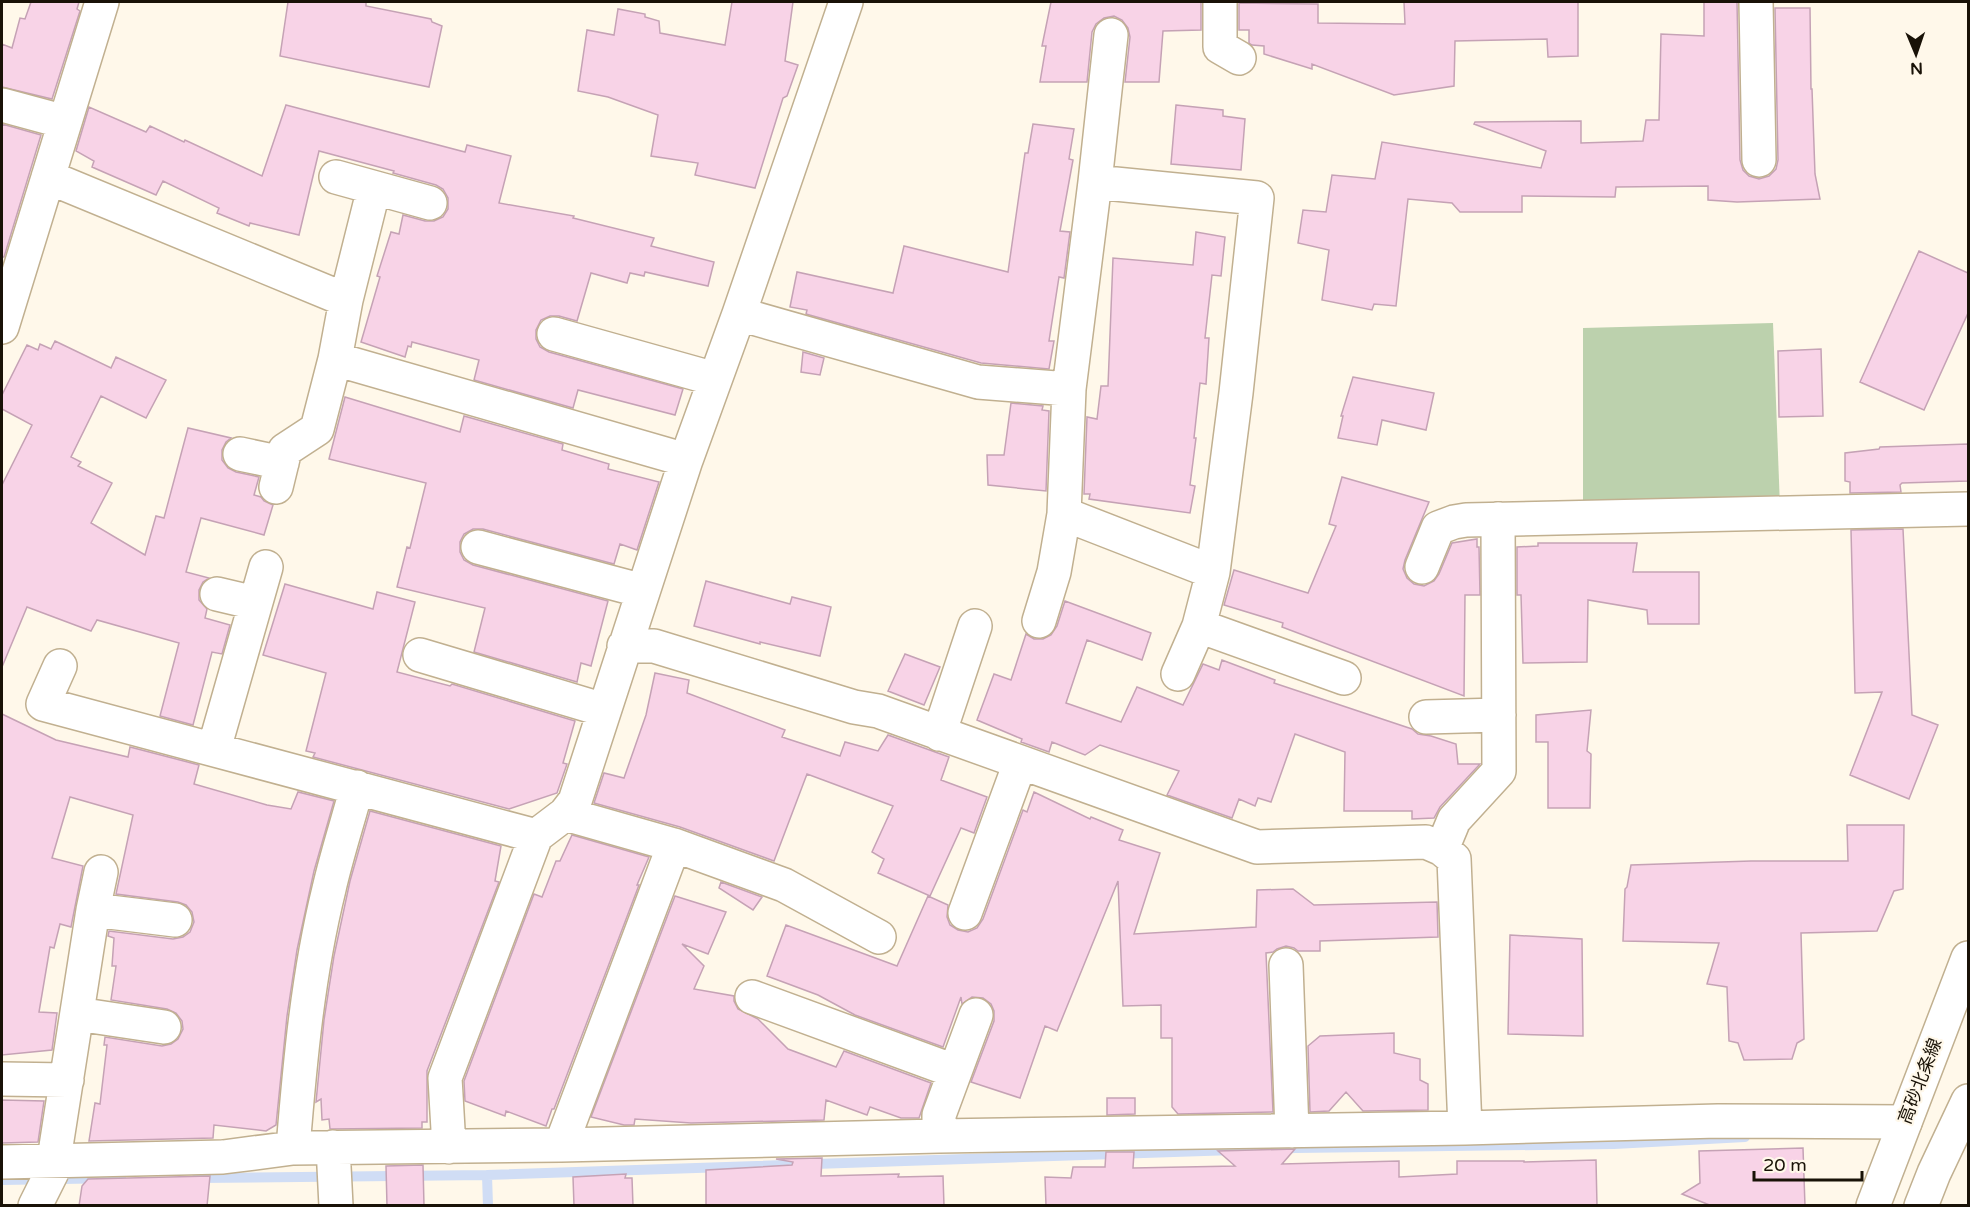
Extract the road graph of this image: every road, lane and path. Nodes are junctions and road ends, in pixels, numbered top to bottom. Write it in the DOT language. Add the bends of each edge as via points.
graph roads {
  1 [pos="102,2"];
  2 [pos="846,2"];
  3 [pos="1220,2"];
  4 [pos="1756,2"];
  5 [pos="1111,35"];
  6 [pos="1239,58"];
  7 [pos="2,105"];
  8 [pos="65,122"];
  9 [pos="1759,160"];
  10 [pos="48,177"];
  11 [pos="336,177"];
  12 [pos="1095,182"];
  13 [pos="374,188"];
  14 [pos="430,203"];
  15 [pos="11,260"];
  16 [pos="346,300"];
  17 [pos="739,314"];
  18 [pos="2,327"];
  19 [pos="554,334"];
  20 [pos="335,359"];
  21 [pos="715,379"];
  22 [pos="1069,388"];
  23 [pos="240,454"];
  24 [pos="686,460"];
  25 [pos="1968,509"];
  26 [pos="1064,514"];
  27 [pos="1498,519"];
  28 [pos="478,547"];
  29 [pos="266,567"];
  30 [pos="1422,567"];
  31 [pos="1213,572"];
  32 [pos="643,591"];
  33 [pos="217,594"];
  34 [pos="255,603"];
  35 [pos="1038,621"];
  36 [pos="975,626"];
  37 [pos="1199,626"];
  38 [pos="624,646"];
  39 [pos="420,655"];
  40 [pos="60,666"];
  41 [pos="1178,674"];
  42 [pos="1344,678"];
  43 [pos="604,710"];
  44 [pos="1499,715"];
  45 [pos="1426,717"];
  46 [pos="939,734"];
  47 [pos="214,749"];
  48 [pos="1020,763"];
  49 [pos="357,787"];
  50 [pos="565,814"];
  51 [pos="536,836"];
  52 [pos="674,845"];
  53 [pos="1442,849"];
  54 [pos="101,872"];
  55 [pos="93,910"];
  56 [pos="964,913"];
  57 [pos="175,920"];
  58 [pos="879,937"];
  59 [pos="1968,958"];
  60 [pos="1286,965"];
  61 [pos="752,997"];
  62 [pos="77,1014"];
  63 [pos="975,1015"];
  64 [pos="164,1027"];
  65 [pos="954,1071"];
  66 [pos="2,1079"];
  67 [pos="67,1080"];
  68 [pos="1968,1101"];
  69 [pos="1905,1122"];
  70 [pos="1465,1128"];
  71 [pos="1292,1131"];
  72 [pos="939,1136"];
  73 [pos="561,1145"];
  74 [pos="450,1147"];
  75 [pos="293,1148"];
  76 [pos="2,1162"];
  77 [pos="335,1179"];
  78 [pos="47,1181"];
  79 [pos="1873,1206"];
  80 [pos="1921,1206"];
  1 -- 8 [label="street"];
  2 -- 17 [label="street"];
  3 -- 6 [label="street" via="1220,47"];
  4 -- 9 [label="street"];
  5 -- 12 [label="street"];
  7 -- 8 [label="street"];
  8 -- 10 [label="street"];
  10 -- 15 [label="street"];
  10 -- 16 [label="street"];
  11 -- 13 [label="street"];
  12 -- 22 [label="street"];
  12 -- 31 [label="street" via="1257,198"];
  13 -- 14 [label="street"];
  13 -- 16 [label="street"];
  15 -- 18 [label="street"];
  16 -- 20 [label="street"];
  17 -- 21 [label="street"];
  17 -- 22 [label="street" via="978,382"];
  19 -- 21 [label="street"];
  20 -- 23 [label="street" via="317,429 285,450 279,475"];
  20 -- 24 [label="street"];
  21 -- 24 [label="street"];
  22 -- 26 [label="street"];
  24 -- 32 [label="street"];
  25 -- 27 [label="street"];
  26 -- 31 [label="street"];
  26 -- 35 [label="street" via="1054,572"];
  27 -- 30 [label="street" via="1460,521 1438,528"];
  27 -- 44 [label="street"];
  28 -- 32 [label="street"];
  29 -- 34 [label="street"];
  31 -- 37 [label="street"];
  32 -- 38 [label="street"];
  33 -- 34 [label="street"];
  34 -- 47 [label="street"];
  36 -- 46 [label="street"];
  37 -- 41 [label="street"];
  37 -- 42 [label="street"];
  38 -- 43 [label="street"];
  38 -- 46 [label="street" via="654,646 878,711"];
  39 -- 43 [label="street"];
  40 -- 47 [label="street" via="43,704"];
  43 -- 50 [label="street" via="575,801"];
  44 -- 45 [label="street"];
  44 -- 53 [label="street" via="1499,771 1454,819"];
  46 -- 48 [label="street"];
  47 -- 49 [label="street"];
  48 -- 53 [label="street" via="1257,847 1426,842"];
  48 -- 56 [label="street"];
  49 -- 51 [label="street"];
  49 -- 75 [label="street" via="313,967"];
  50 -- 51 [label="street"];
  50 -- 52 [label="street"];
  51 -- 74 [label="street" via="445,1078"];
  52 -- 58 [label="street" via="784,885"];
  52 -- 73 [label="street"];
  53 -- 70 [label="street" via="1454,860"];
  54 -- 55 [label="street"];
  55 -- 57 [label="street"];
  55 -- 62 [label="street"];
  59 -- 69 [label="street, 高砂北条線"];
  60 -- 71 [label="street"];
  61 -- 65 [label="street"];
  62 -- 64 [label="street"];
  62 -- 67 [label="street"];
  63 -- 65 [label="street"];
  65 -- 72 [label="street" via="939,1115"];
  66 -- 67 [label="street"];
  67 -- 78 [label="street"];
  68 -- 80 [label="street"];
  69 -- 70 [label="street" via="1718,1121"];
  69 -- 79 [label="street, 高砂北条線"];
  70 -- 71 [label="street"];
  71 -- 72 [label="street"];
  72 -- 73 [label="street"];
  73 -- 74 [label="street"];
  74 -- 77 [label="street"];
  75 -- 77 [label="street"];
  75 -- 78 [label="street"];
  76 -- 78 [label="street"];
}
